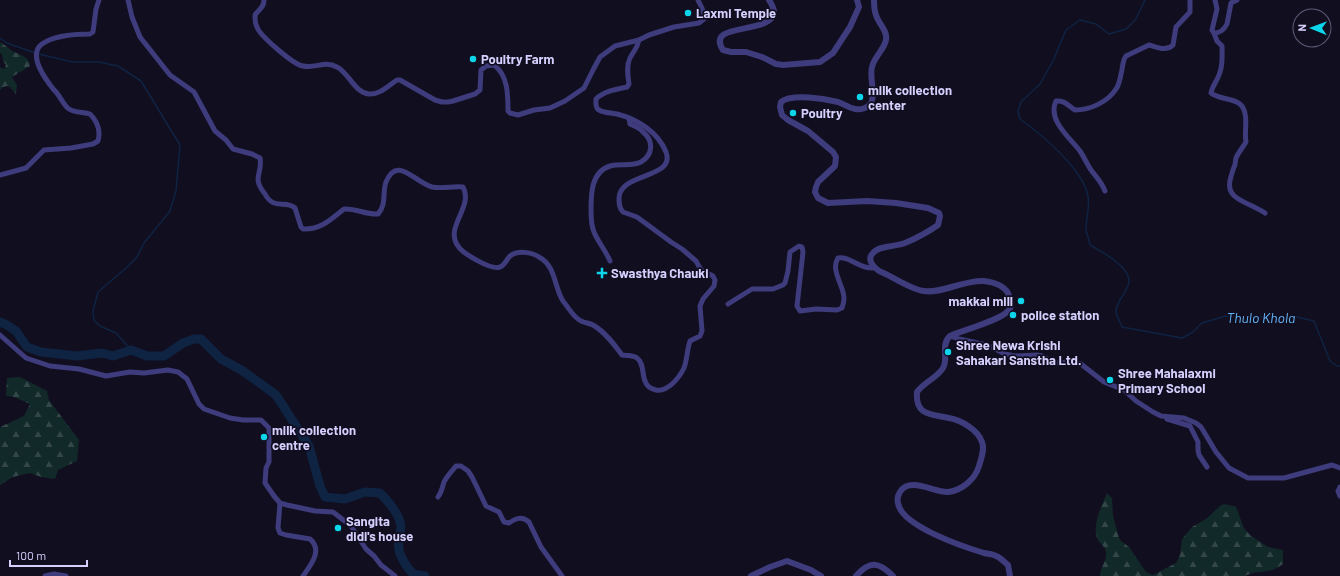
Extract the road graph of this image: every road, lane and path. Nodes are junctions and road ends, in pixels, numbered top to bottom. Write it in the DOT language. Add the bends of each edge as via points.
graph roads {
  1 [pos="99,0"];
  2 [pos="128,0"];
  3 [pos="264,0"];
  4 [pos="698,0"];
  5 [pos="769,0"];
  6 [pos="857,0"];
  7 [pos="874,0"];
  8 [pos="1190,0"];
  9 [pos="1215,0"];
  10 [pos="1237,0"];
  11 [pos="1214,33"];
  12 [pos="639,40"];
  13 [pos="629,118"];
  14 [pos="0,175"];
  15 [pos="1105,191"];
  16 [pos="1265,213"];
  17 [pos="610,261"];
  18 [pos="874,268"];
  19 [pos="728,304"];
  20 [pos="0,335"];
  21 [pos="950,336"];
  22 [pos="1161,416"];
  23 [pos="1207,467"];
  24 [pos="1340,468"];
  25 [pos="1340,487"];
  26 [pos="1340,496"];
  27 [pos="438,497"];
  28 [pos="280,503"];
  29 [pos="45,576"];
  30 [pos="66,576"];
  31 [pos="303,576"];
  32 [pos="395,576"];
  33 [pos="562,576"];
  34 [pos="751,576"];
  35 [pos="821,576"];
  36 [pos="856,576"];
  37 [pos="893,576"];
  38 [pos="1010,576"];
  1 -- 14 [label="street" via="93,32 69,35 42,44 38,48 37,59 45,77 69,109 90,114 98,123 98,141 71,148 44,150 26,168"];
  2 -- 13 [label="street" via="136,29 149,50 170,75 194,92 211,126 233,149 260,158 257,178 260,189 272,202 295,208 303,229 322,225 344,209 378,214 383,206 386,182 398,169 429,186 443,189 462,187 466,193 465,202 454,228 459,249 486,265 497,268 515,254 524,252 540,257 551,270 562,299 577,318 593,325 612,341 622,355 639,359 647,386 660,390 669,387 684,368 690,341 700,336 700,306 714,286 715,280 701,270 682,249 640,219 621,211 619,194 623,188 640,177 656,172 666,165 667,159 664,149 653,134 641,123"];
  3 -- 12 [label="street" via="255,15 256,27 280,52 297,65 308,67 330,64 343,72 356,87 369,94 400,80 435,100 448,102 480,90 481,70 494,65 504,78 508,111 514,114 550,108 565,101 584,88 600,57 606,52 615,46"];
  4 -- 12 [label="street" via="705,15 699,24 674,27"];
  5 -- 6 [label="street" via="774,14 769,22 724,34 720,38 723,50 746,52 783,65 820,62 833,53 850,27 859,7"];
  7 -- 18 [label="street" via="875,14 886,39 871,70 873,98 870,104 863,109 856,109 840,103 797,98 783,100 780,107 782,115 808,131 836,157 835,166 818,182 815,192 818,198 828,203 896,203 928,208 939,213 938,226 934,229 905,243 872,253 870,257"];
  8 -- 15 [label="street" via="1190,12 1176,27 1173,45 1166,49 1149,45 1126,56 1117,88 1111,96 1085,110 1075,110 1066,102 1056,101 1055,117 1060,128 1101,181"];
  9 -- 11 [label="street" via="1218,10 1212,30"];
  10 -- 11 [label="street" via="1231,3 1226,27"];
  11 -- 16 [label="street" via="1222,46 1222,54 1220,72 1211,93 1238,102 1245,115 1246,142 1235,161 1230,177 1230,188 1236,198"];
  12 -- 13 [label="street" via="628,64 627,87 618,88 596,99 599,110"];
  13 -- 17 [label="street" via="630,124 647,136 651,148 649,154 640,163 606,168 600,172 591,190 594,232"];
  18 -- 19 [label="street" via="857,265 846,258 838,258 836,265 844,297 842,308 800,311 797,306 804,252 799,246 790,252 783,285 773,289 752,289"];
  18 -- 21 [label="street" via="922,291 979,282 993,283 1005,288 1010,299 1010,309 1006,313"];
  20 -- 28 [label="street" via="26,358 50,366 79,369 106,376 130,372 178,372 187,379 204,409 230,418 261,420 269,428 269,462 265,483"];
  21 -- 22 [label="street" via="987,345 1005,354 1037,355 1054,363 1081,364 1104,382 1124,390 1143,406"];
  21 -- 38 [label="street" via="944,348 944,367 917,392 918,402 929,415 955,419 976,433 983,444 979,465 969,482 949,492 916,485 906,486 899,494 898,504 907,518 923,530 983,553 996,555 1008,565"];
  22 -- 23 [label="street" via="1190,426 1198,442 1199,455"];
  22 -- 24 [label="street" via="1184,418 1196,423 1229,468 1248,478 1284,478 1332,465"];
  25 -- 26 [label="street"];
  27 -- 33 [label="street" via="444,481 456,466 462,466 472,477 486,506 499,512 504,522 509,523 516,518 529,522 541,547"];
  28 -- 31 [label="street" via="280,533 310,539 316,547 316,556"];
  28 -- 32 [label="street" via="314,511 333,512 351,526 366,549"];
  29 -- 30 [label="street"];
  34 -- 35 [label="street" via="787,561"];
  36 -- 37 [label="street" via="867,566 874,564 882,566"];
}
